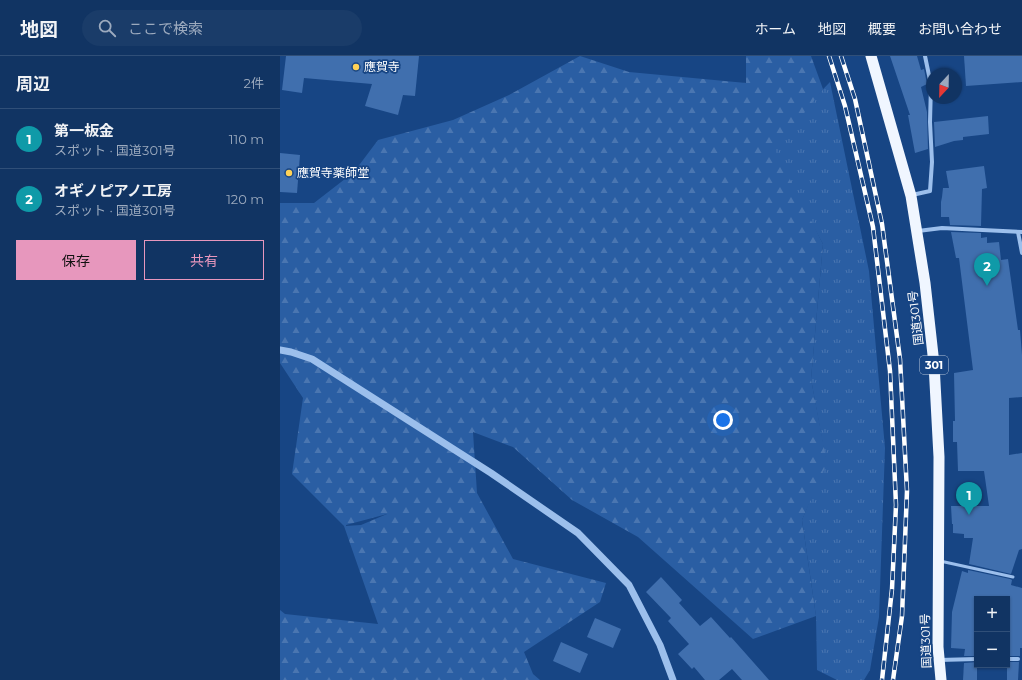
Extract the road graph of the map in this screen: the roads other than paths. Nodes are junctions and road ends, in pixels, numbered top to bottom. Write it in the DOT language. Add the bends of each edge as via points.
graph roads {
  1 [pos="871,56"];
  2 [pos="925,56"];
  3 [pos="911,196"];
  4 [pos="916,232"];
  5 [pos="1020,232"];
  6 [pos="1022,253"];
  7 [pos="280,350"];
  8 [pos="938,561"];
  9 [pos="1013,577"];
  10 [pos="1010,659"];
  11 [pos="1018,659"];
  12 [pos="939,660"];
  13 [pos="974,660"];
  14 [pos="673,680"];
  15 [pos="941,680"];
  1 -- 3 [label="highway, 国道301号 / 301"];
  2 -- 3 [label="street" via="931,85 930,191"];
  3 -- 4 [label="highway, 国道301号 / 301"];
  4 -- 5 [label="street" via="942,228"];
  4 -- 8 [label="highway, 国道301号 / 301" via="925,283 934,364 939,457"];
  5 -- 6 [label="street"];
  7 -- 14 [label="street" via="312,359 491,473 578,533 629,585 660,645"];
  8 -- 9 [label="lane"];
  8 -- 12 [label="highway, 国道301号 / 301"];
  10 -- 11 [label="street"];
  12 -- 13 [label="street"];
  12 -- 15 [label="highway, 国道301号 / 301"];
}
